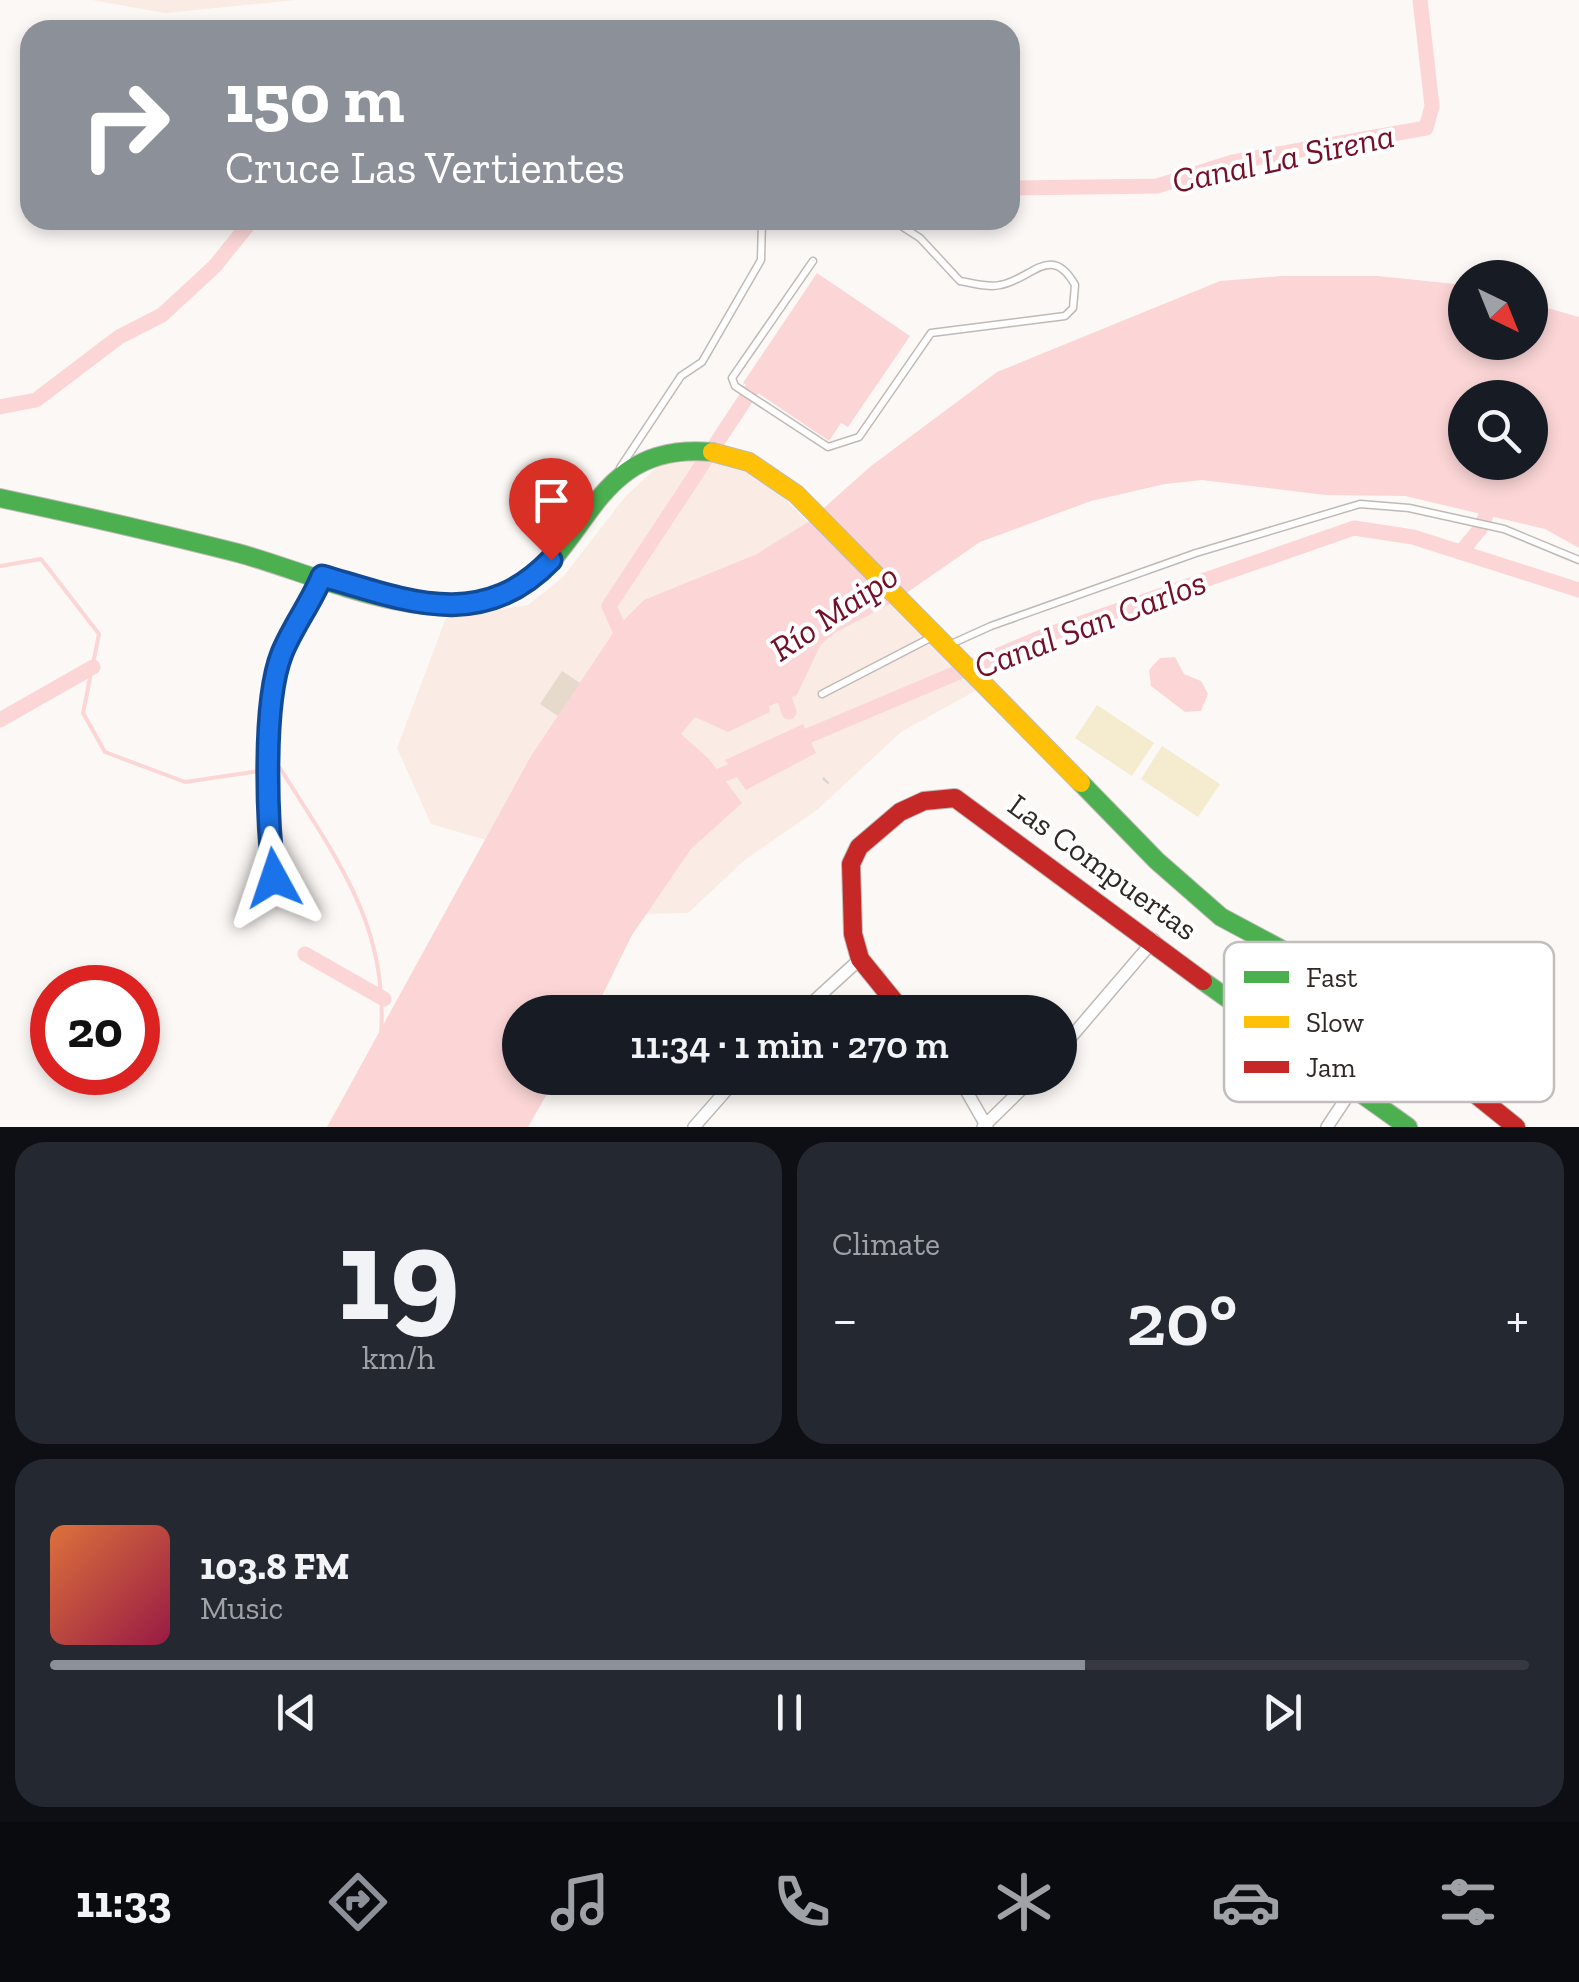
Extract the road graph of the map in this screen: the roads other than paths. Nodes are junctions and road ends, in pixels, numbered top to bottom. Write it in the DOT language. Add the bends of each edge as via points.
graph roads {
  1 [pos="762,230"];
  2 [pos="908,230"];
  3 [pos="813,261"];
  4 [pos="615,479"];
  5 [pos="0,498"];
  6 [pos="1579,560"];
  7 [pos="322,576"];
  8 [pos="944,644"];
  9 [pos="822,694"];
  10 [pos="284,900"];
  11 [pos="1154,940"];
  12 [pos="1268,942"];
  13 [pos="860,959"];
  14 [pos="1224,994"];
  15 [pos="821,995"];
  16 [pos="889,995"];
  17 [pos="1077,1030"];
  18 [pos="722,1095"];
  19 [pos="969,1095"];
  20 [pos="1016,1095"];
  21 [pos="1343,1102"];
  22 [pos="1368,1102"];
  23 [pos="1485,1102"];
  24 [pos="986,1126"];
  25 [pos="694,1127"];
  26 [pos="1326,1127"];
  27 [pos="1408,1127"];
  28 [pos="1516,1127"];
  1 -- 4 [label="lane" via="761,260 702,362 681,376"];
  2 -- 3 [label="lane" via="960,280 1002,285 1048,264 1058,266 1075,285 1073,308 1065,316 930,334 858,438 828,447 732,378"];
  4 -- 7 [label="main road" via="535,577 486,602 434,605"];
  4 -- 8 [label="main road" via="660,452 731,454 768,472"];
  5 -- 7 [label="main road"];
  6 -- 8 [label="lane" via="1504,529 1360,504 1196,553"];
  7 -- 10 [label="lane" via="272,686 269,837"];
  8 -- 9 [label="lane"];
  8 -- 12 [label="main road" via="1157,862 1221,917"];
  11 -- 13 [label="main road, Las Compuertas" via="956,798 900,812 860,847 849,888"];
  11 -- 14 [label="main road, Las Compuertas"];
  11 -- 17 [label="street"];
  13 -- 15 [label="street"];
  13 -- 16 [label="main road"];
  18 -- 25 [label="street"];
  19 -- 24 [label="street"];
  20 -- 24 [label="street"];
  21 -- 26 [label="street"];
  22 -- 27 [label="main road, Las Compuertas"];
  23 -- 28 [label="main road"];
}
